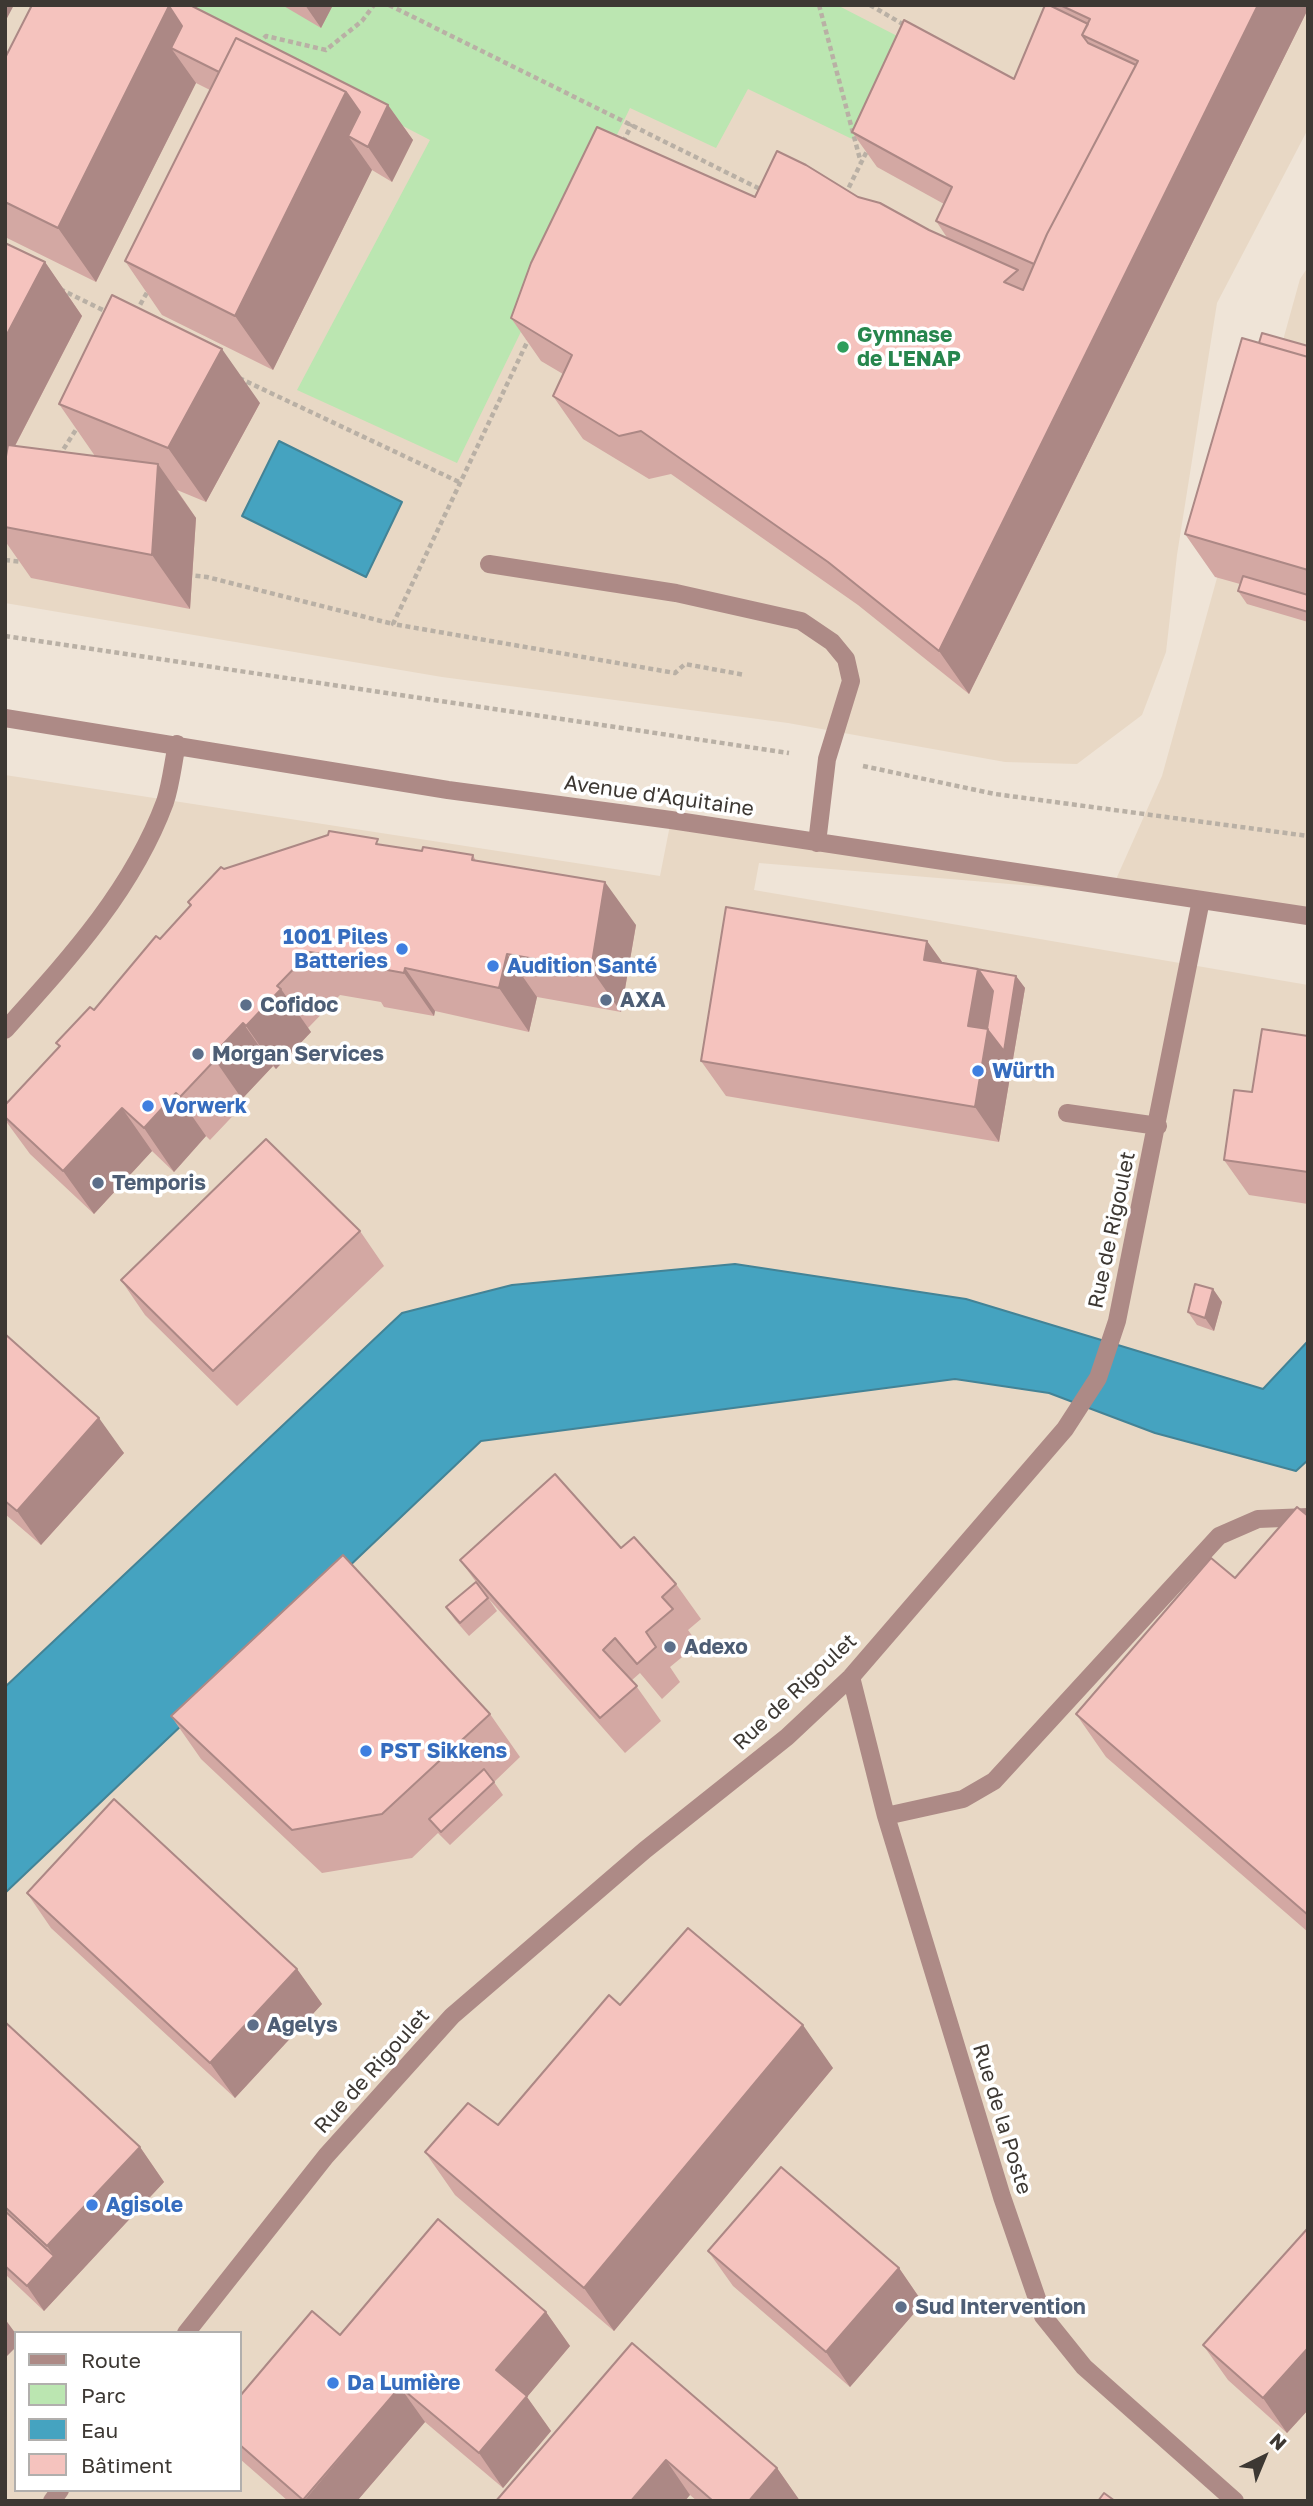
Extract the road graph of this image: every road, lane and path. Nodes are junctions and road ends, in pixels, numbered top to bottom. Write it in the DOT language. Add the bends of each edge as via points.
graph roads {
  1 [pos="374,5"];
  2 [pos="389,5"];
  3 [pos="819,5"];
  4 [pos="870,5"];
  5 [pos="912,30"];
  6 [pos="249,53"];
  7 [pos="632,124"];
  8 [pos="873,140"];
  9 [pos="620,149"];
  10 [pos="861,163"];
  11 [pos="836,187"];
  12 [pos="848,190"];
  13 [pos="769,194"];
  14 [pos="842,199"];
  15 [pos="156,277"];
  16 [pos="55,286"];
  17 [pos="117,317"];
  18 [pos="129,323"];
  19 [pos="531,334"];
  20 [pos="236,376"];
  21 [pos="85,416"];
  22 [pos="57,460"];
  23 [pos="459,482"];
  24 [pos="16,549"];
  25 [pos="5,560"];
  26 [pos="13,561"];
  27 [pos="27,562"];
  28 [pos="489,564"];
  29 [pos="179,575"];
  30 [pos="393,624"];
  31 [pos="5,636"];
  32 [pos="744,675"];
  33 [pos="5,718"];
  34 [pos="177,744"];
  35 [pos="827,759"];
  36 [pos="1308,836"];
  37 [pos="817,842"];
  38 [pos="1200,900"];
  39 [pos="1308,916"];
  40 [pos="5,1030"];
  41 [pos="1066,1113"];
  42 [pos="1158,1126"];
  43 [pos="1308,1517"];
  44 [pos="851,1677"];
  45 [pos="886,1816"];
  46 [pos="188,2331"];
  47 [pos="1235,2501"];
  1 -- 6 [label="path" via="327,50 266,36"];
  2 -- 7 [label="path"];
  3 -- 10 [label="path"];
  4 -- 5 [label="path"];
  7 -- 9 [label="path"];
  7 -- 13 [label="path"];
  8 -- 10 [label="path"];
  10 -- 12 [label="path"];
  11 -- 12 [label="path"];
  12 -- 14 [label="path"];
  15 -- 18 [label="path"];
  16 -- 17 [label="path"];
  19 -- 23 [label="path"];
  20 -- 23 [label="path"];
  21 -- 22 [label="path"];
  23 -- 30 [label="path"];
  24 -- 26 [label="path"];
  25 -- 26 [label="path"];
  26 -- 27 [label="path"];
  28 -- 35 [label="street" via="676,593 801,621 832,642 846,659 851,681"];
  29 -- 30 [label="path" via="207,577"];
  30 -- 32 [label="path" via="675,673 685,664"];
  31 -- 35 [label="path"];
  33 -- 34 [label="street, Avenue d'Aquitaine"];
  34 -- 37 [label="street, Avenue d'Aquitaine" via="448,790"];
  34 -- 40 [label="street" via="166,800 119,894 65,964"];
  35 -- 36 [label="path" via="995,794"];
  35 -- 37 [label="street"];
  37 -- 38 [label="street, Avenue d'Aquitaine"];
  38 -- 39 [label="street, Avenue d'Aquitaine"];
  38 -- 42 [label="street, Rue de Rigoulet"];
  41 -- 42 [label="street"];
  42 -- 44 [label="street, Rue de Rigoulet" via="1116,1321 1098,1378 1065,1429"];
  43 -- 45 [label="street" via="1258,1520 1219,1536 995,1780 963,1799"];
  44 -- 45 [label="street, Rue de la Poste"];
  44 -- 46 [label="street, Rue de Rigoulet" via="787,1737 645,1850 452,2016 326,2156"];
  45 -- 47 [label="street, Rue de la Poste" via="1002,2197 1044,2316 1084,2367"];
}
